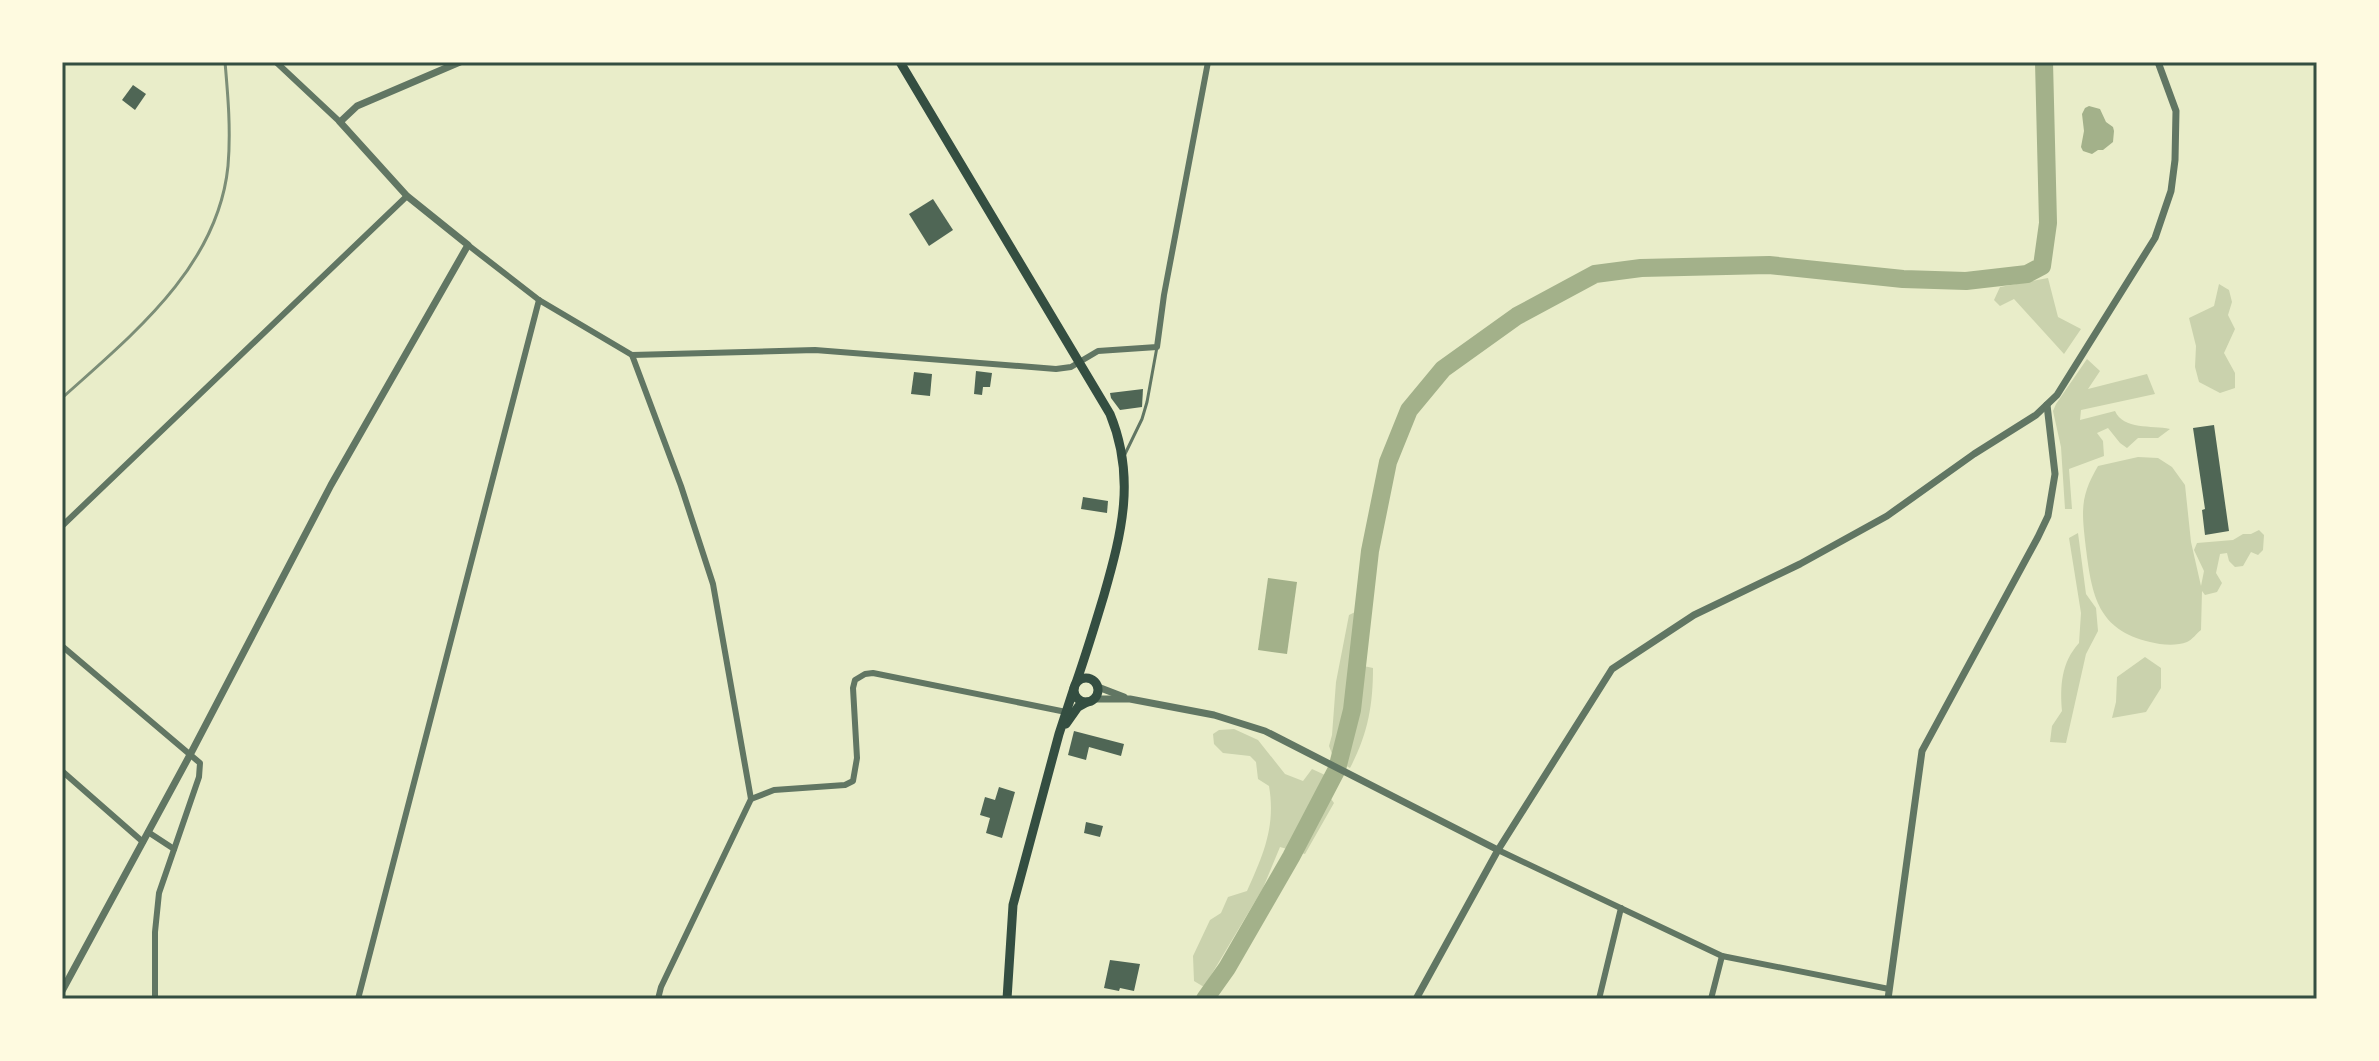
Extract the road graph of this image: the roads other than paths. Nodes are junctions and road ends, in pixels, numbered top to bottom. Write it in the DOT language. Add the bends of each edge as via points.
graph roads {
  1 [pos="460,62"];
  2 [pos="900,62"];
  3 [pos="1208,62"];
  4 [pos="2158,62"];
  5 [pos="279,64"];
  6 [pos="340,122"];
  7 [pos="407,196"];
  8 [pos="468,245"];
  9 [pos="539,300"];
  10 [pos="1157,347"];
  11 [pos="632,355"];
  12 [pos="1080,362"];
  13 [pos="2047,405"];
  14 [pos="1124,456"];
  15 [pos="62,526"];
  16 [pos="62,646"];
  17 [pos="1085,657"];
  18 [pos="1096,684"];
  19 [pos="1075,686"];
  20 [pos="1130,699"];
  21 [pos="1090,701"];
  22 [pos="1070,713"];
  23 [pos="191,753"];
  24 [pos="62,771"];
  25 [pos="751,799"];
  26 [pos="148,832"];
  27 [pos="143,842"];
  28 [pos="174,849"];
  29 [pos="1498,850"];
  30 [pos="1621,908"];
  31 [pos="1722,956"];
  32 [pos="1889,989"];
  33 [pos="62,991"];
  34 [pos="155,999"];
  35 [pos="358,999"];
  36 [pos="658,999"];
  37 [pos="1007,999"];
  38 [pos="1416,999"];
  39 [pos="1599,999"];
  40 [pos="1711,999"];
  41 [pos="1888,999"];
  1 -- 6 [label="street" via="357,106"];
  2 -- 12 [label="highway"];
  3 -- 10 [label="street"];
  4 -- 13 [label="street" via="2176,111 2175,160 2165,212 2155,238"];
  5 -- 6 [label="street"];
  6 -- 7 [label="street"];
  7 -- 8 [label="street"];
  7 -- 15 [label="street"];
  8 -- 9 [label="street"];
  8 -- 23 [label="street" via="331,485"];
  9 -- 11 [label="street"];
  9 -- 35 [label="street"];
  10 -- 12 [label="street" via="1098,351"];
  10 -- 14 [label="lane" via="1142,419"];
  11 -- 12 [label="street" via="815,350 1056,369"];
  11 -- 25 [label="street" via="713,584"];
  12 -- 14 [label="highway" via="1110,414"];
  13 -- 29 [label="street" via="1887,516 1694,615 1612,669"];
  13 -- 32 [label="street" via="2055,474 2048,516 1922,751"];
  14 -- 17 [label="highway" via="1121,531"];
  16 -- 23 [label="street"];
  17 -- 18 [label="highway"];
  17 -- 19 [label="highway"];
  18 -- 19 [label="highway" via="1083,678"];
  18 -- 20 [label="street"];
  18 -- 21 [label="highway" via="1098,693"];
  19 -- 21 [label="highway" via="1077,698"];
  19 -- 22 [label="highway"];
  20 -- 21 [label="street"];
  20 -- 29 [label="street" via="1265,731"];
  21 -- 22 [label="highway"];
  22 -- 25 [label="street" via="865,674 853,688 853,781 774,790"];
  22 -- 37 [label="highway" via="1013,905"];
  23 -- 26 [label="street"];
  23 -- 28 [label="street" via="200,763 199,777"];
  24 -- 27 [label="street"];
  25 -- 36 [label="street"];
  26 -- 27 [label="street"];
  26 -- 28 [label="street"];
  27 -- 33 [label="street"];
  28 -- 34 [label="street" via="159,893"];
  29 -- 30 [label="street"];
  29 -- 38 [label="street"];
  30 -- 31 [label="street"];
  30 -- 39 [label="street"];
  31 -- 32 [label="street"];
  31 -- 40 [label="street"];
  32 -- 41 [label="street"];
}
